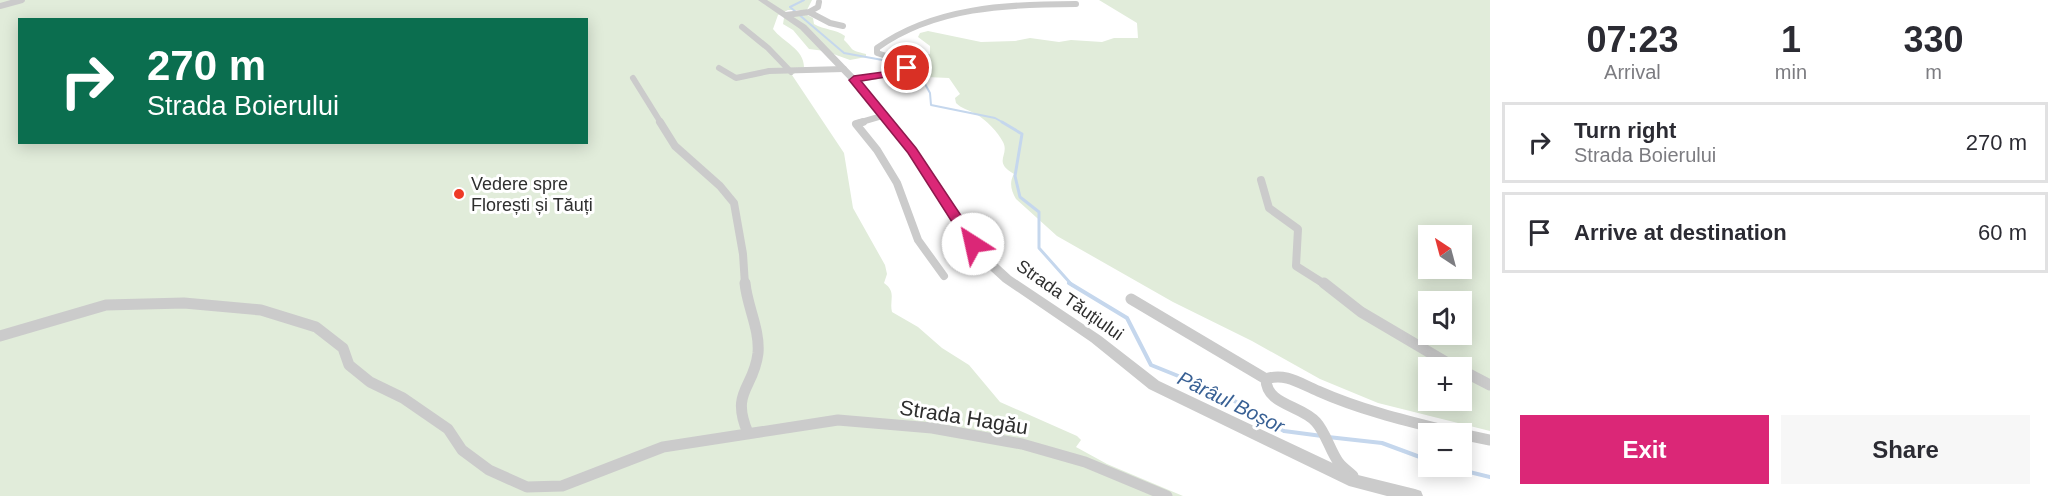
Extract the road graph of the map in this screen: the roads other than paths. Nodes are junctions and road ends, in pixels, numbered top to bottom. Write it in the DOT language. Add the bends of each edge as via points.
graph roads {
  1 [pos="22,0"];
  2 [pos="762,0"];
  3 [pos="819,2"];
  4 [pos="1076,4"];
  5 [pos="0,6"];
  6 [pos="809,12"];
  7 [pos="794,14"];
  8 [pos="843,26"];
  9 [pos="742,27"];
  10 [pos="719,68"];
  11 [pos="844,69"];
  12 [pos="791,72"];
  13 [pos="633,78"];
  14 [pos="854,80"];
  15 [pos="882,116"];
  16 [pos="1261,180"];
  17 [pos="944,276"];
  18 [pos="1131,299"];
  19 [pos="0,336"];
  20 [pos="1437,357"];
  21 [pos="1472,376"];
  22 [pos="1266,379"];
  23 [pos="1490,385"];
  24 [pos="1421,423"];
  25 [pos="748,433"];
  26 [pos="1472,436"];
  27 [pos="1490,440"];
  28 [pos="1356,481"];
  29 [pos="564,491"];
  30 [pos="1167,496"];
  31 [pos="1415,496"];
  1 -- 5 [label="street"];
  2 -- 7 [label="street, Strada Tăuțiului"];
  3 -- 6 [label="street" via="818,8"];
  4 -- 14 [label="street" via="983,9 928,20 877,48 882,56 906,65 901,72"];
  6 -- 7 [label="street"];
  6 -- 8 [label="street"];
  7 -- 11 [label="street, Strada Tăuțiului"];
  9 -- 12 [label="street"];
  10 -- 12 [label="street" via="736,78"];
  11 -- 12 [label="street"];
  11 -- 14 [label="street, Strada Tăuțiului"];
  13 -- 25 [label="street" via="675,146 734,203 758,352 741,397 741,417"];
  14 -- 15 [label="street, Strada Tăuțiului"];
  15 -- 17 [label="street" via="856,124 897,183 918,240"];
  15 -- 28 [label="street, Strada Tăuțiului" via="912,151 963,231 996,270 1096,339 1154,385"];
  16 -- 20 [label="street" via="1269,208 1298,229 1296,266 1320,279 1361,312"];
  18 -- 22 [label="street"];
  19 -- 29 [label="street, Strada Hagău" via="106,305 184,303 261,310 316,327 343,348 349,365 448,429 462,450 489,470 527,487"];
  21 -- 23 [label="street"];
  22 -- 24 [label="street" via="1288,378 1342,401"];
  22 -- 28 [label="street" via="1268,393 1316,422 1339,463"];
  25 -- 29 [label="street, Strada Hagău" via="663,447"];
  25 -- 30 [label="street, Strada Hagău" via="838,420 932,428 1022,444 1085,462"];
  26 -- 27 [label="street"];
  28 -- 31 [label="street, Strada Tăuțiului"];
}
